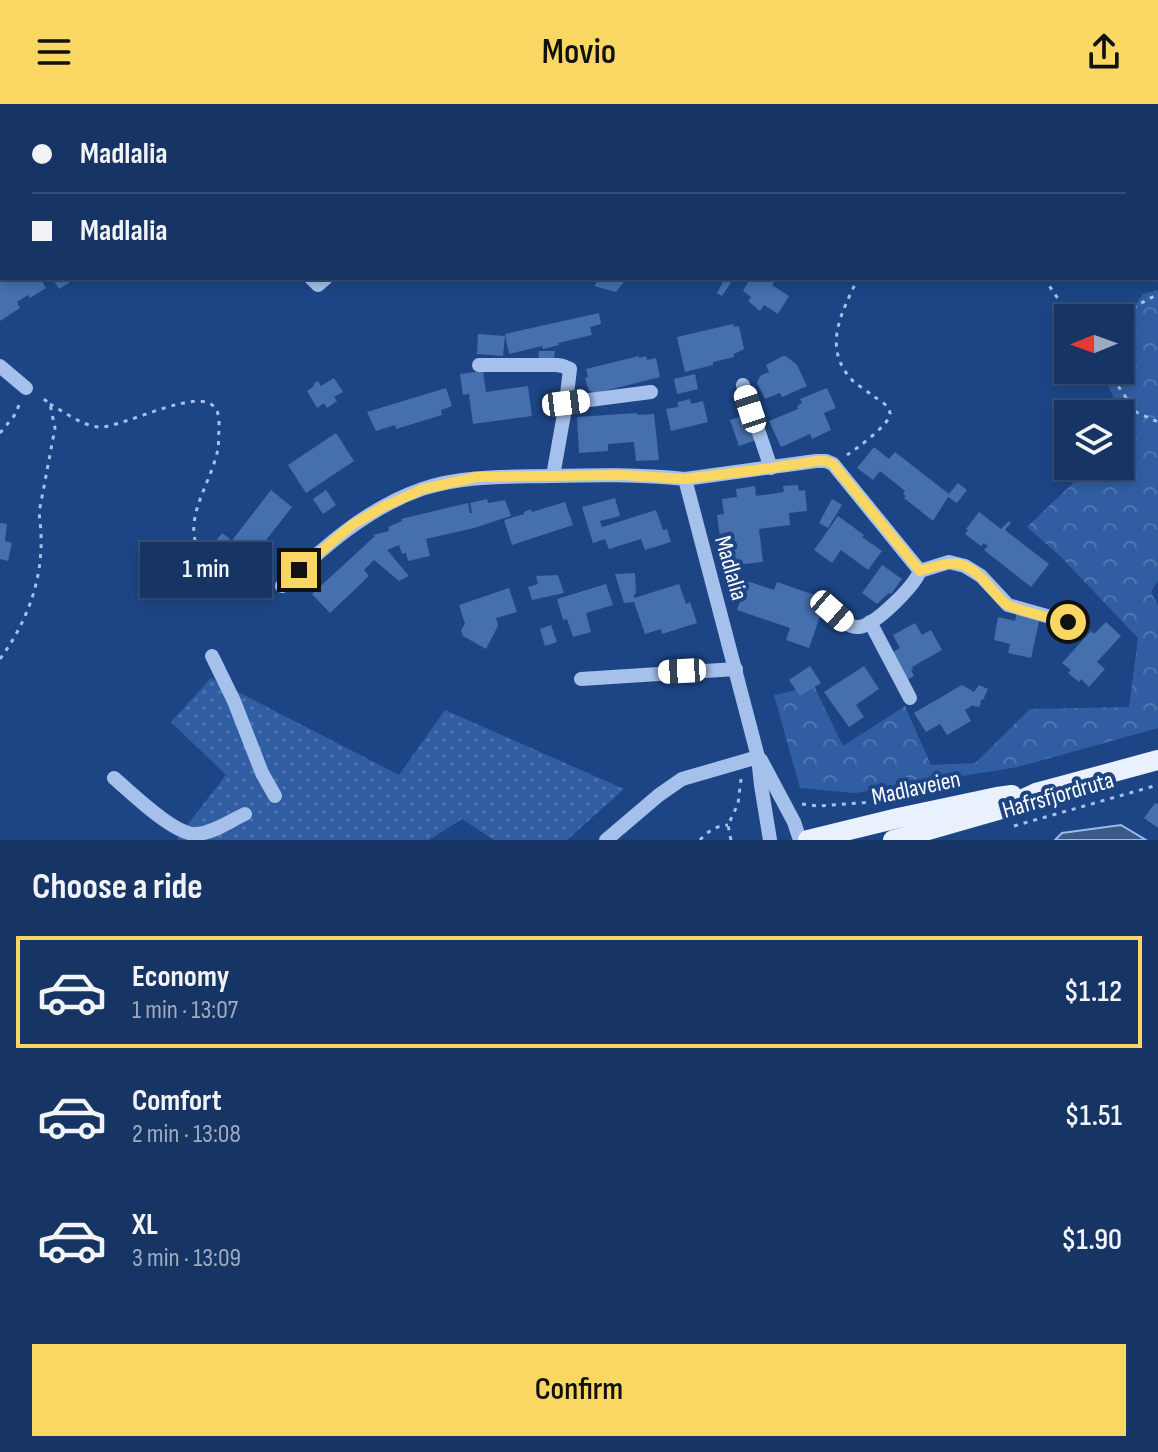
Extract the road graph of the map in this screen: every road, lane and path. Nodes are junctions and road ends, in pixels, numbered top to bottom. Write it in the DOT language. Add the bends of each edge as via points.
graph roads {
  1 [pos="857,280"];
  2 [pos="1045,280"];
  3 [pos="1158,294"];
  4 [pos="1062,304"];
  5 [pos="1134,308"];
  6 [pos="479,365"];
  7 [pos="0,366"];
  8 [pos="1117,384"];
  9 [pos="743,385"];
  10 [pos="26,388"];
  11 [pos="651,392"];
  12 [pos="566,403"];
  13 [pos="50,404"];
  14 [pos="1158,422"];
  15 [pos="0,433"];
  16 [pos="833,464"];
  17 [pos="771,468"];
  18 [pos="553,476"];
  19 [pos="685,479"];
  20 [pos="920,571"];
  21 [pos="282,586"];
  22 [pos="832,611"];
  23 [pos="870,622"];
  24 [pos="1068,622"];
  25 [pos="212,656"];
  26 [pos="0,659"];
  27 [pos="736,669"];
  28 [pos="581,679"];
  29 [pos="910,698"];
  30 [pos="758,757"];
  31 [pos="1158,760"];
  32 [pos="741,775"];
  33 [pos="114,778"];
  34 [pos="1158,785"];
  35 [pos="1036,793"];
  36 [pos="275,796"];
  37 [pos="797,802"];
  38 [pos="878,802"];
  39 [pos="245,814"];
  40 [pos="728,825"];
  41 [pos="1008,828"];
  42 [pos="606,840"];
  43 [pos="700,840"];
  44 [pos="731,840"];
  45 [pos="770,840"];
  46 [pos="800,840"];
  47 [pos="808,840"];
  48 [pos="893,840"];
  1 -- 16 [label="path" via="836,328 838,354 852,380 888,407 890,417"];
  2 -- 4 [label="path"];
  3 -- 5 [label="path"];
  6 -- 12 [label="street" via="566,367"];
  7 -- 10 [label="street"];
  8 -- 14 [label="path" via="1136,412"];
  9 -- 17 [label="street"];
  10 -- 13 [label="path"];
  10 -- 15 [label="path"];
  11 -- 12 [label="street"];
  12 -- 18 [label="street"];
  13 -- 21 [label="path" via="95,427 177,404 213,404 219,421 218,449 196,513 196,544 202,557 225,577 262,593 274,594"];
  13 -- 26 [label="path" via="55,428 39,513 37,584 27,614"];
  16 -- 17 [label="street" via="816,461"];
  16 -- 20 [label="street"];
  17 -- 19 [label="street"];
  18 -- 19 [label="street"];
  18 -- 21 [label="street" via="477,477 423,489 352,525"];
  19 -- 27 [label="street, Madlalia"];
  20 -- 23 [label="street" via="912,586"];
  20 -- 24 [label="street" via="956,563 981,576 1008,605"];
  22 -- 23 [label="street" via="851,626"];
  23 -- 29 [label="street"];
  25 -- 36 [label="street"];
  27 -- 28 [label="street"];
  27 -- 30 [label="street, Madlalia"];
  30 -- 42 [label="street" via="682,779"];
  30 -- 45 [label="street, Madlalia"];
  30 -- 46 [label="street, Madlalia"];
  31 -- 35 [label="main road, Madlaveien"];
  32 -- 40 [label="path" via="738,804"];
  33 -- 39 [label="street" via="185,833 211,831"];
  34 -- 41 [label="path, Hafrsfjordruta"];
  35 -- 47 [label="main road, Madlaveien"];
  35 -- 48 [label="main road, Madlaveien" via="1002,809"];
  37 -- 38 [label="path"];
  40 -- 43 [label="path"];
  40 -- 44 [label="path"];
}
